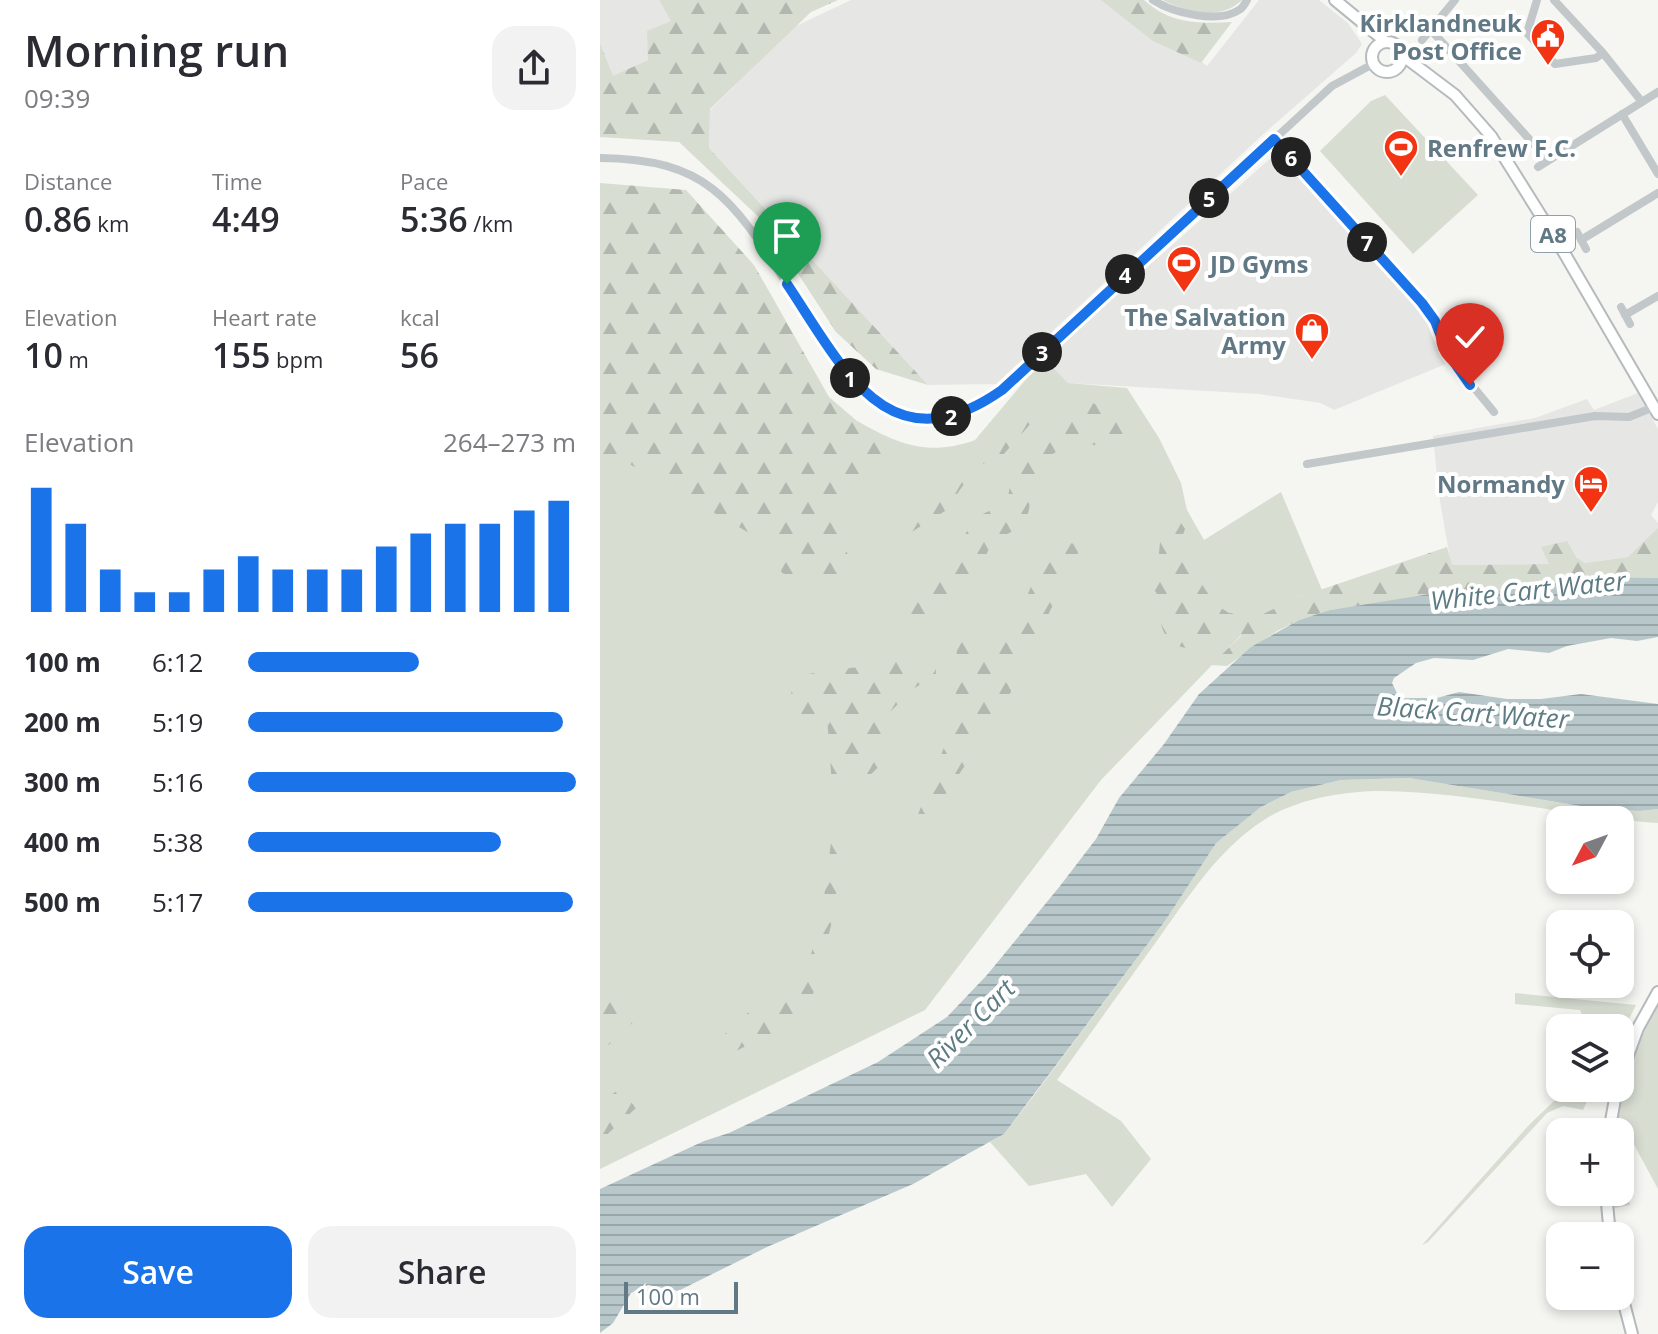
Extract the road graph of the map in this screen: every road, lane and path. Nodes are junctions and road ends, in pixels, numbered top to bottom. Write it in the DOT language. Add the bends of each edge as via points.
graph roads {
  1 [pos="1153,0"];
  2 [pos="1247,0"];
  3 [pos="1455,0"];
  4 [pos="1537,0"];
  5 [pos="1554,0"];
  6 [pos="1339,1"];
  7 [pos="1432,31"];
  8 [pos="1422,40"];
  9 [pos="1381,44"];
  10 [pos="1603,53"];
  11 [pos="1402,55"];
  12 [pos="1373,64"];
  13 [pos="1398,67"];
  14 [pos="1425,72"];
  15 [pos="1658,92"];
  16 [pos="1642,102"];
  17 [pos="1622,114"];
  18 [pos="1274,139"];
  19 [pos="600,158"];
  20 [pos="1548,160"];
  21 [pos="1538,167"];
  22 [pos="1658,174"];
  23 [pos="1658,193"];
  24 [pos="1581,240"];
  25 [pos="1658,296"];
  26 [pos="1626,315"];
  27 [pos="1656,411"];
  28 [pos="1494,412"];
  29 [pos="1307,464"];
  30 [pos="1658,992"];
  31 [pos="1634,1039"];
  32 [pos="1626,1310"];
  33 [pos="1632,1334"];
  1 -- 2 [label="street" via="1209,17 1239,10"];
  3 -- 7 [label="street"];
  4 -- 10 [label="street" via="1527,33 1555,64"];
  5 -- 10 [label="street"];
  6 -- 9 [label="main road"];
  7 -- 8 [label="street"];
  7 -- 20 [label="street"];
  9 -- 11 [label="main road" via="1394,44"];
  9 -- 12 [label="main road" via="1371,56"];
  10 -- 16 [label="street"];
  11 -- 13 [label="main road"];
  11 -- 14 [label="main road, A8"];
  12 -- 13 [label="main road" via="1384,72"];
  12 -- 18 [label="street" via="1332,86"];
  13 -- 14 [label="main road, A8"];
  14 -- 27 [label="main road, A8" via="1464,103 1491,136"];
  15 -- 16 [label="street"];
  16 -- 17 [label="street"];
  17 -- 20 [label="street"];
  17 -- 22 [label="street"];
  18 -- 19 [label="street" via="1002,390 969,411 933,418 893,411 853,382 756,235 723,195 675,167"];
  18 -- 28 [label="street" via="1422,303 1447,352"];
  20 -- 21 [label="street"];
  23 -- 24 [label="street"];
  25 -- 26 [label="street"];
  27 -- 29 [label="street" via="1574,419"];
  30 -- 31 [label="main road"];
  32 -- 33 [label="main road"];
}
